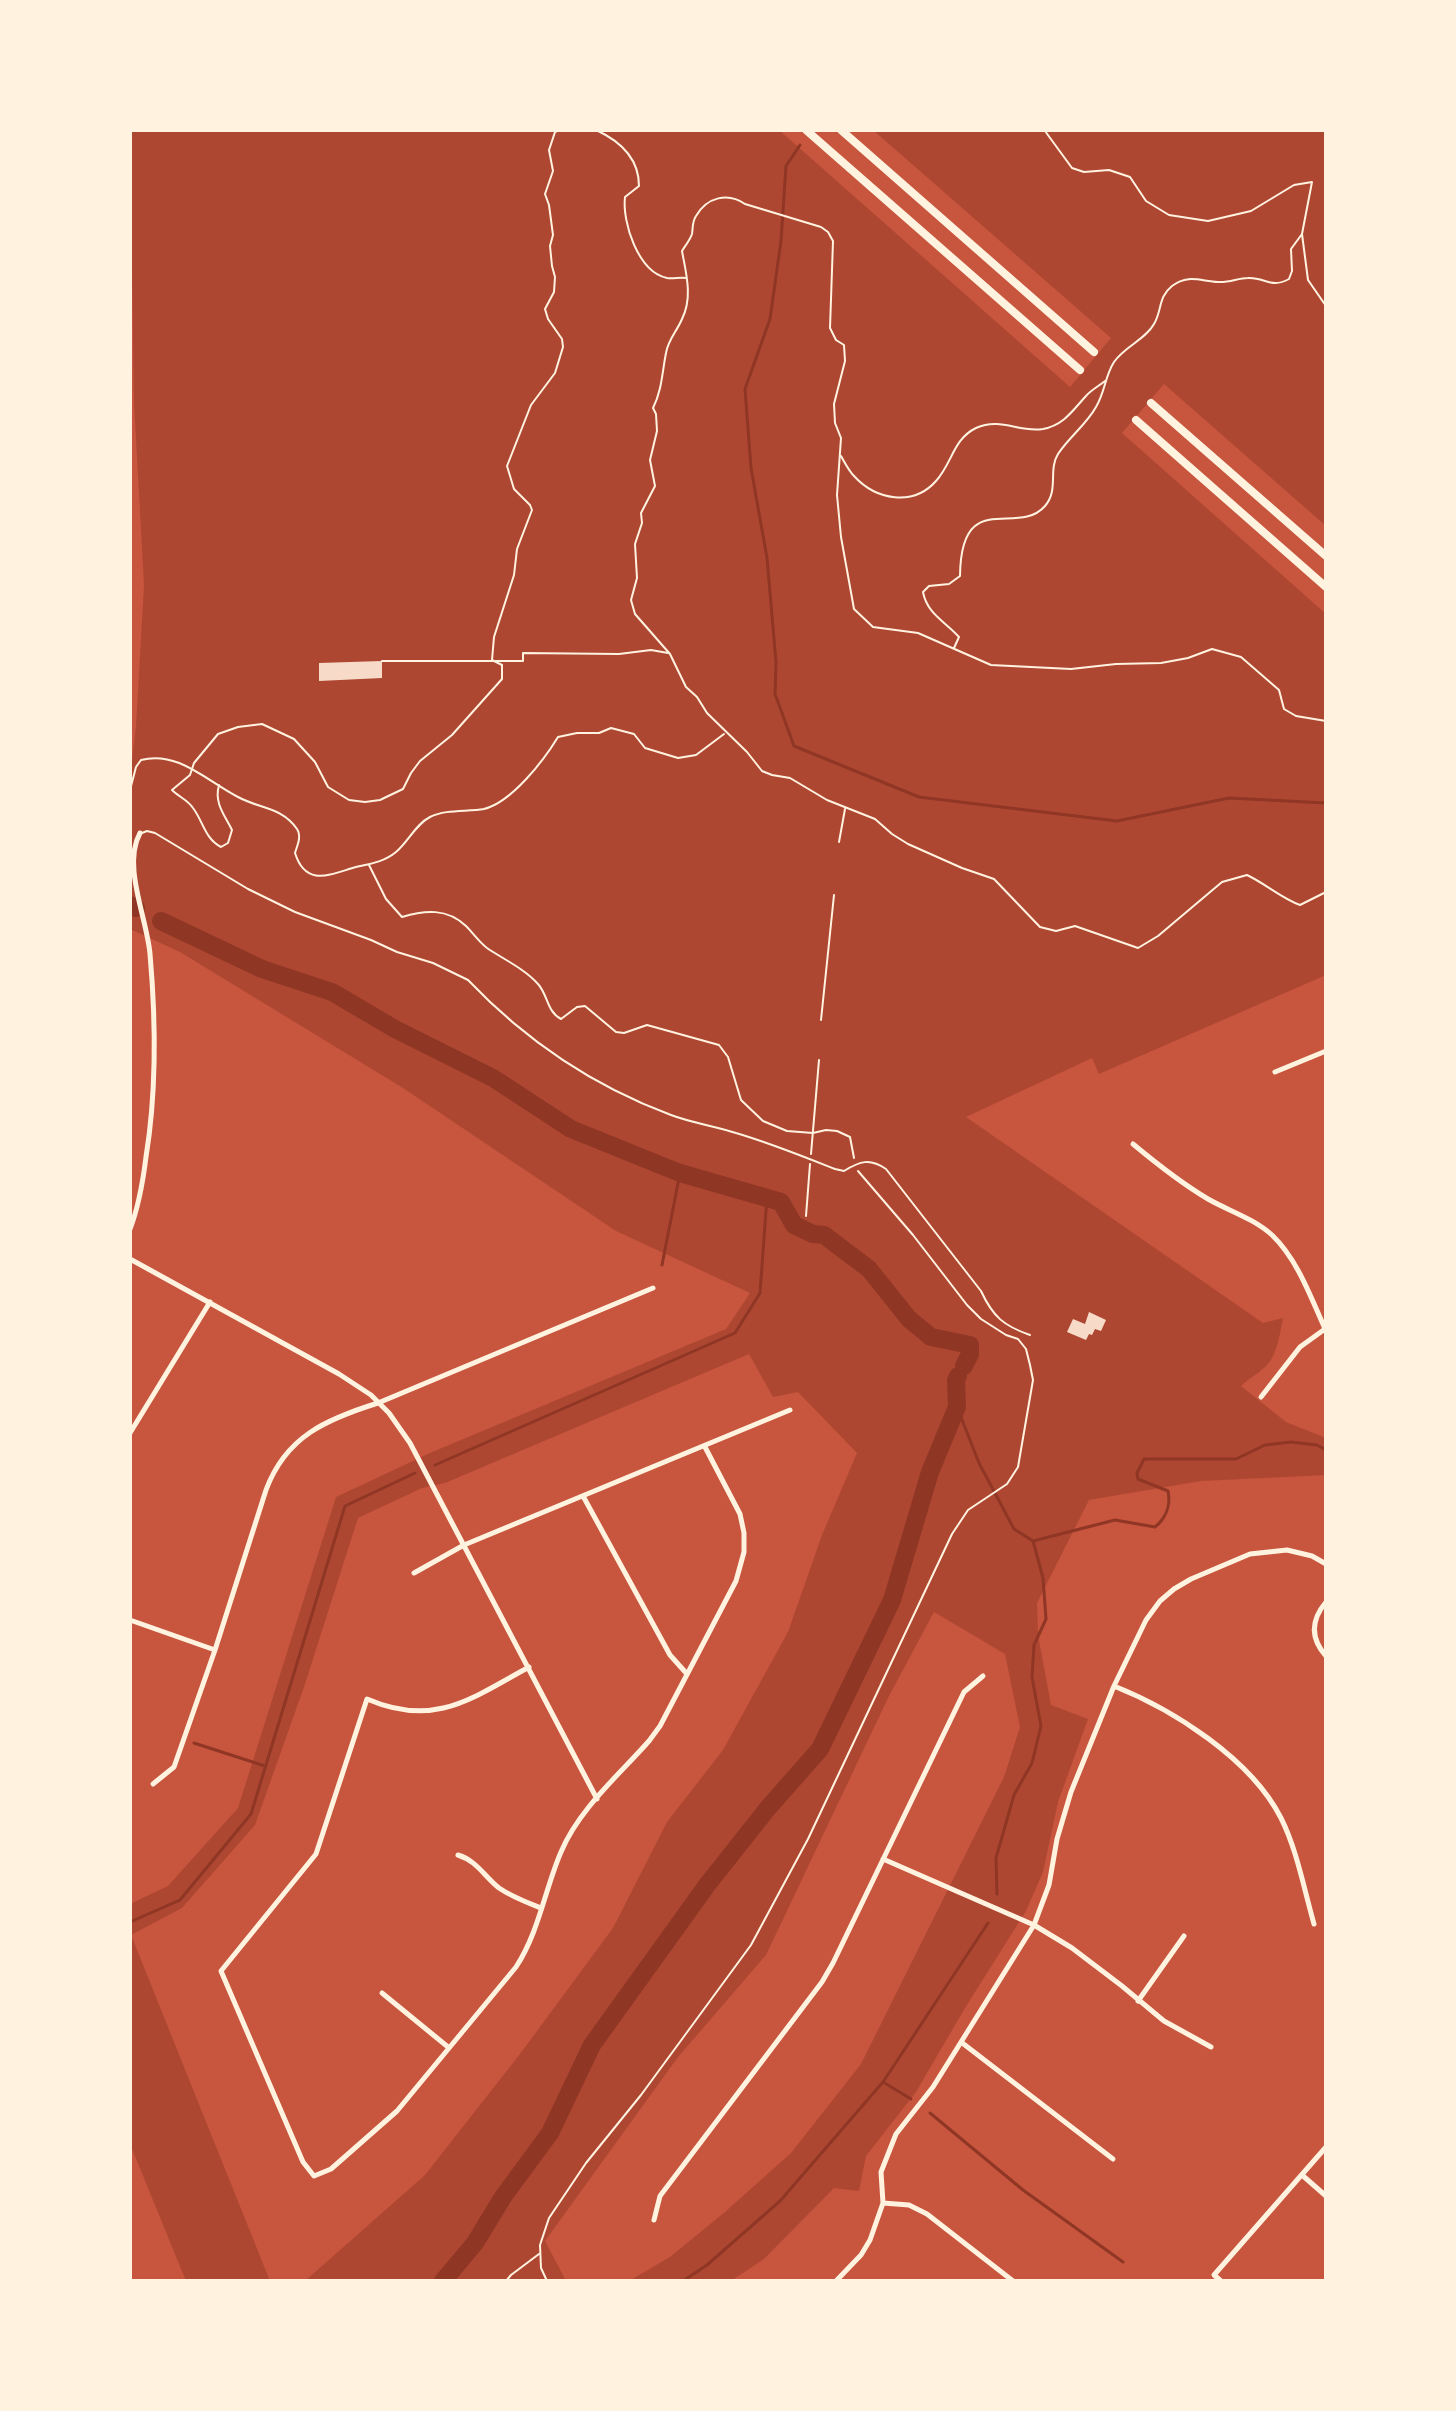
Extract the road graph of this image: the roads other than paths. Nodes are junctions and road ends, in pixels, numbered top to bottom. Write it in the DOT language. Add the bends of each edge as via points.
graph roads {
  1 [pos="806,130"];
  2 [pos="841,130"];
  3 [pos="1094,352"];
  4 [pos="1080,370"];
  5 [pos="1151,403"];
  6 [pos="1136,420"];
  7 [pos="1326,556"];
  8 [pos="1326,587"];
  9 [pos="140,833"];
  10 [pos="1326,1051"];
  11 [pos="1275,1072"];
  12 [pos="1133,1144"];
  13 [pos="130,1229"];
  14 [pos="130,1259"];
  15 [pos="653,1288"];
  16 [pos="210,1302"];
  17 [pos="1326,1329"];
  18 [pos="1030,1335"];
  19 [pos="1261,1397"];
  20 [pos="378,1403"];
  21 [pos="790,1410"];
  22 [pos="130,1433"];
  23 [pos="705,1447"];
  24 [pos="583,1496"];
  25 [pos="464,1545"];
  26 [pos="1326,1564"];
  27 [pos="414,1573"];
  28 [pos="1326,1602"];
  29 [pos="130,1620"];
  30 [pos="215,1650"];
  31 [pos="1326,1656"];
  32 [pos="529,1667"];
  33 [pos="687,1674"];
  34 [pos="983,1676"];
  35 [pos="1114,1686"];
  36 [pos="153,1784"];
  37 [pos="597,1799"];
  38 [pos="458,1855"];
  39 [pos="883,1859"];
  40 [pos="541,1908"];
  41 [pos="1314,1924"];
  42 [pos="1034,1925"];
  43 [pos="1184,1936"];
  44 [pos="382,1993"];
  45 [pos="1138,2001"];
  46 [pos="961,2042"];
  47 [pos="448,2047"];
  48 [pos="1211,2047"];
  49 [pos="1326,2147"];
  50 [pos="1113,2159"];
  51 [pos="1302,2175"];
  52 [pos="1326,2196"];
  53 [pos="883,2203"];
  54 [pos="654,2220"];
  55 [pos="836,2281"];
  56 [pos="1013,2281"];
  57 [pos="1221,2281"];
  1 -- 4 [label="highway"];
  2 -- 3 [label="highway"];
  5 -- 7 [label="highway"];
  6 -- 8 [label="highway"];
  9 -- 13 [label="street" via="132,859 150,952 155,1073 153,1115"];
  9 -- 18 [label="lane" via="155,833 295,912 459,975 546,1050 619,1093 673,1116 844,1171 875,1162 886,1169 1003,1323"];
  10 -- 11 [label="street"];
  12 -- 17 [label="street" via="1178,1181 1273,1236 1296,1267"];
  14 -- 16 [label="street"];
  15 -- 20 [label="street"];
  16 -- 20 [label="street" via="339,1374"];
  16 -- 22 [label="street"];
  17 -- 19 [label="street" via="1300,1347"];
  20 -- 25 [label="street" via="410,1443"];
  20 -- 30 [label="street" via="306,1434 275,1468"];
  21 -- 23 [label="street"];
  23 -- 24 [label="street"];
  23 -- 33 [label="street" via="740,1514 744,1552 736,1581"];
  24 -- 25 [label="street"];
  24 -- 33 [label="street" via="670,1655"];
  25 -- 27 [label="street"];
  25 -- 32 [label="street"];
  26 -- 35 [label="street" via="1287,1550 1270,1551 1191,1579 1160,1601 1146,1620"];
  28 -- 31 [label="street" via="1313,1625 1316,1643"];
  29 -- 30 [label="street"];
  30 -- 36 [label="street" via="174,1767"];
  32 -- 37 [label="street"];
  32 -- 47 [label="street" via="448,1708 402,1711 367,1699 316,1854 221,1971 303,2162 314,2176 331,2169 397,2111"];
  33 -- 37 [label="street" via="660,1726"];
  34 -- 39 [label="street" via="964,1692"];
  35 -- 41 [label="street" via="1151,1702 1214,1744 1261,1785 1287,1832"];
  35 -- 42 [label="street" via="1071,1792"];
  37 -- 40 [label="street" via="561,1851"];
  38 -- 40 [label="street" via="507,1893"];
  39 -- 42 [label="street"];
  39 -- 54 [label="street" via="822,1982 660,2196"];
  40 -- 47 [label="street" via="516,1967"];
  42 -- 45 [label="street"];
  42 -- 46 [label="street"];
  43 -- 45 [label="street"];
  44 -- 47 [label="street"];
  45 -- 48 [label="street"];
  46 -- 50 [label="street"];
  46 -- 53 [label="street" via="896,2134 881,2172"];
  49 -- 51 [label="street"];
  51 -- 52 [label="street"];
  51 -- 57 [label="street" via="1214,2275"];
  53 -- 55 [label="street" via="865,2248"];
  53 -- 56 [label="street" via="920,2210"];
}
